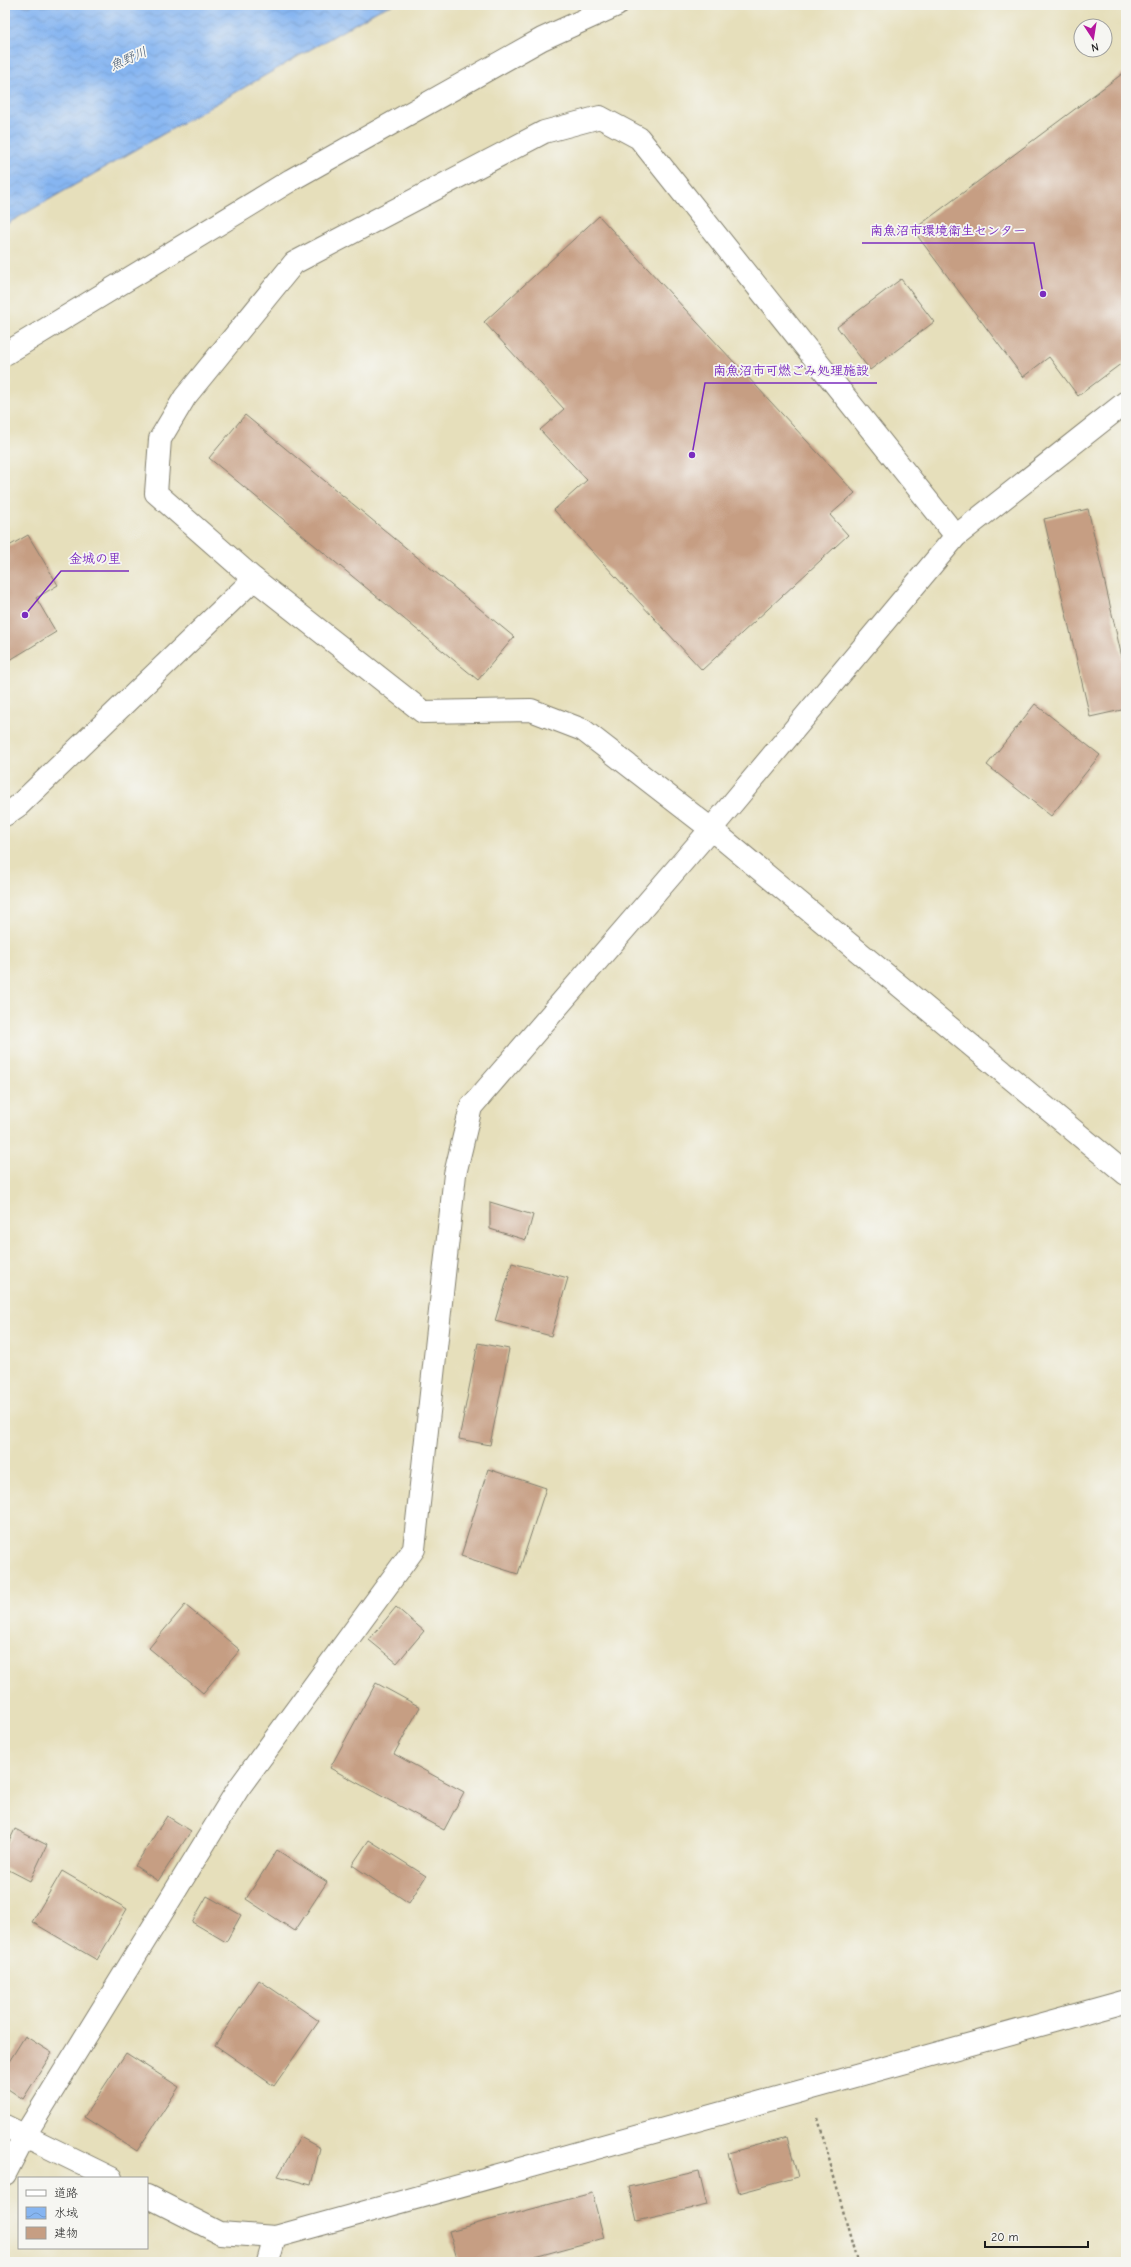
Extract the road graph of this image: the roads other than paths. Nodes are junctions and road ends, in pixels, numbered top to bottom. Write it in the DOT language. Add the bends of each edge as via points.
graph roads {
  1 [pos="617,5"];
  2 [pos="5,354"];
  3 [pos="1126,402"];
  4 [pos="956,536"];
  5 [pos="254,579"];
  6 [pos="5,815"];
  7 [pos="711,829"];
  8 [pos="1126,1174"];
  9 [pos="1126,2001"];
  10 [pos="5,2126"];
  11 [pos="25,2134"];
  12 [pos="5,2174"];
  13 [pos="109,2177"];
  14 [pos="148,2197"];
  15 [pos="275,2237"];
  16 [pos="268,2262"];
  1 -- 2 [label="street" via="536,43 291,180"];
  3 -- 4 [label="street"];
  4 -- 5 [label="street" via="639,138 600,117 544,132 294,263 185,397 160,439 156,493"];
  4 -- 7 [label="street"];
  5 -- 6 [label="street" via="24,800"];
  5 -- 7 [label="street" via="423,712 531,710 583,730"];
  7 -- 8 [label="street"];
  7 -- 11 [label="street" via="471,1107 455,1174 414,1549 238,1789"];
  9 -- 15 [label="street"];
  10 -- 11 [label="street"];
  11 -- 12 [label="street"];
  11 -- 13 [label="street"];
  14 -- 15 [label="street" via="220,2233"];
  15 -- 16 [label="street"];
}
